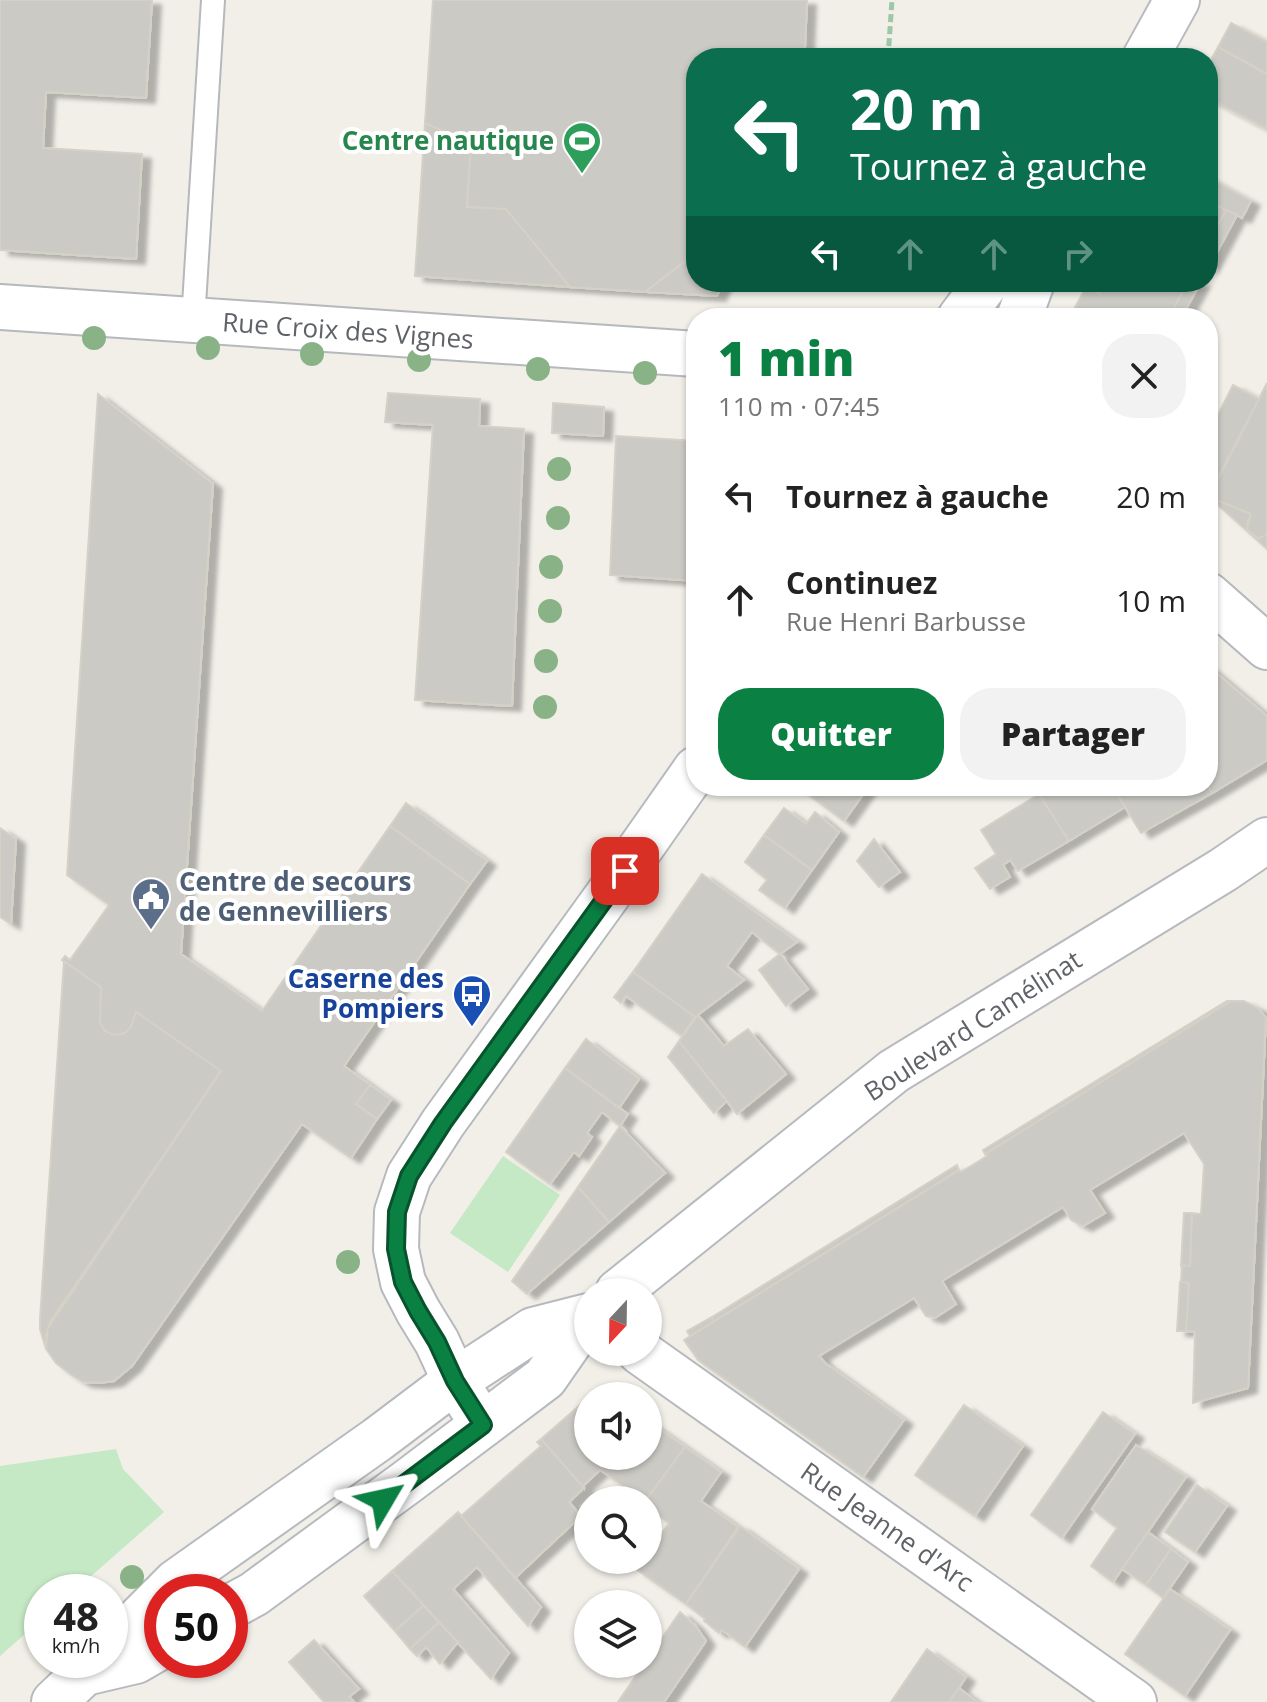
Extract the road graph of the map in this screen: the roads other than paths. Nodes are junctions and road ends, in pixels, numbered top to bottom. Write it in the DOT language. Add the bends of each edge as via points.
graph roads {
  1 [pos="213,0"];
  2 [pos="1177,0"];
  3 [pos="1151,48"];
  4 [pos="0,307"];
  5 [pos="193,321"];
  6 [pos="686,353"];
  7 [pos="1218,604"];
  8 [pos="1267,647"];
  9 [pos="686,783"];
  10 [pos="1267,840"];
  11 [pos="635,1278"];
  12 [pos="574,1320"];
  13 [pos="574,1336"];
  14 [pos="660,1366"];
  15 [pos="455,1381"];
  16 [pos="483,1425"];
  17 [pos="187,1574"];
  18 [pos="248,1597"];
  19 [pos="144,1614"];
  20 [pos="128,1630"];
  21 [pos="1134,1702"];
  1 -- 5 [label="lane"];
  2 -- 3 [label="street"];
  4 -- 5 [label="street, Rue Croix des Vignes"];
  5 -- 6 [label="street, Rue Croix des Vignes"];
  7 -- 8 [label="street"];
  9 -- 15 [label="street" via="409,1176 397,1212 396,1249 403,1282"];
  10 -- 11 [label="street, Boulevard Camélinat" via="894,1071"];
  12 -- 15 [label="street" via="533,1330"];
  13 -- 16 [label="street" via="545,1378"];
  14 -- 21 [label="street, Rue Jeanne d'Arc"];
  15 -- 16 [label="street"];
  15 -- 17 [label="street"];
  16 -- 18 [label="street"];
  19 -- 20 [label="street"];
}
